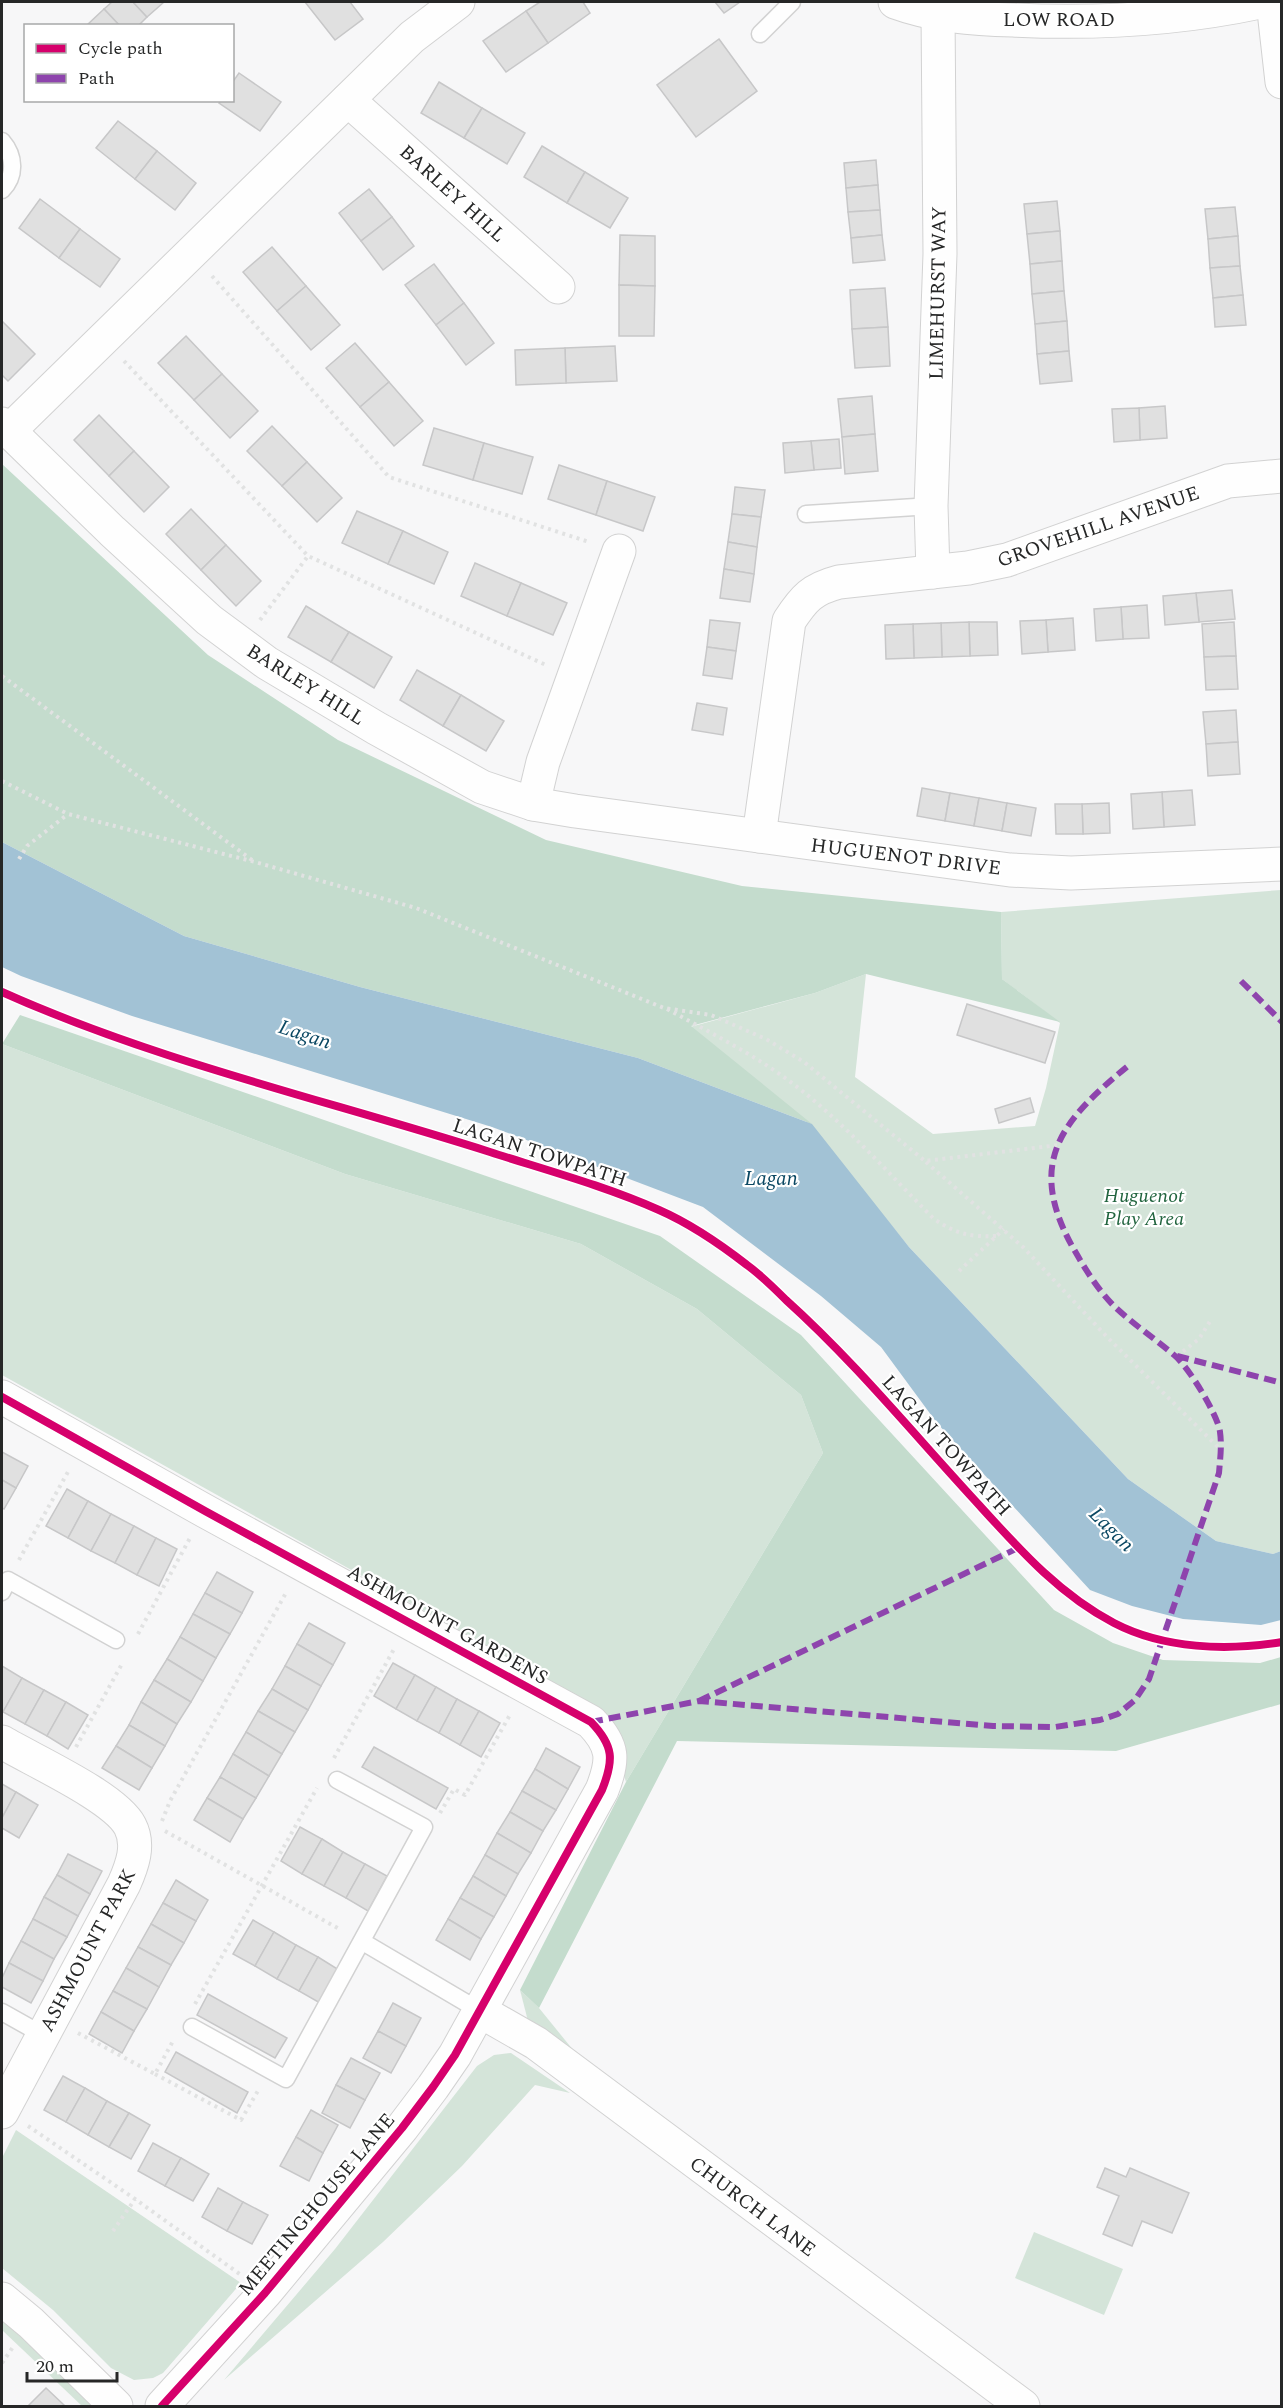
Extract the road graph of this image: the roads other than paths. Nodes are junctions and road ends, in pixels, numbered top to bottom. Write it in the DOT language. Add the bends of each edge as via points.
graph roads {
  1 [pos="458,2"];
  2 [pos="792,2"];
  3 [pos="895,2"];
  4 [pos="1260,2"];
  5 [pos="1273,2"];
  6 [pos="1037,11"];
  7 [pos="938,13"];
  8 [pos="760,34"];
  9 [pos="1281,82"];
  10 [pos="348,100"];
  11 [pos="2,141"];
  12 [pos="2,190"];
  13 [pos="558,286"];
  14 [pos="5,428"];
  15 [pos="1281,476"];
  16 [pos="931,506"];
  17 [pos="806,514"];
  18 [pos="619,551"];
  19 [pos="933,572"];
  20 [pos="534,804"];
  21 [pos="759,836"];
  22 [pos="1281,864"];
  23 [pos="2,1397"];
  24 [pos="5,1586"];
  25 [pos="116,1640"];
  26 [pos="2,1742"];
  27 [pos="337,1780"];
  28 [pos="363,1942"];
  29 [pos="480,2011"];
  30 [pos="2,2012"];
  31 [pos="186,2025"];
  32 [pos="47,2027"];
  33 [pos="2,2110"];
  34 [pos="2,2298"];
  35 [pos="116,2406"];
  36 [pos="162,2406"];
  37 [pos="1023,2406"];
  1 -- 10 [label="street, BARLEY HILL" via="412,37"];
  2 -- 8 [label="lane"];
  3 -- 7 [label="street, LOW ROAD"];
  4 -- 6 [label="street, LOW ROAD" via="1132,18"];
  5 -- 9 [label="street"];
  6 -- 7 [label="street, LOW ROAD" via="975,19"];
  7 -- 16 [label="street, LIMEHURST WAY" via="940,254"];
  10 -- 13 [label="street, BARLEY HILL"];
  10 -- 14 [label="street, BARLEY HILL" via="104,340"];
  11 -- 12 [label="lane" via="10,150 13,165 10,182"];
  14 -- 20 [label="street, BARLEY HILL" via="209,620 241,644 277,669 482,787"];
  15 -- 19 [label="street, GROVEHILL AVENUE" via="1228,481 1007,560"];
  16 -- 17 [label="lane"];
  16 -- 19 [label="street, LIMEHURST WAY"];
  18 -- 20 [label="street" via="543,762"];
  19 -- 21 [label="street, GROVEHILL AVENUE" via="839,582 819,587 801,601 789,621"];
  20 -- 21 [label="street, HUGUENOT DRIVE"];
  21 -- 22 [label="street, HUGUENOT DRIVE" via="1010,870 1071,873"];
  23 -- 29 [label="street, ASHMOUNT GARDENS" via="591,1722 608,1743 610,1770 596,1800"];
  24 -- 25 [label="lane"];
  26 -- 32 [label="street, ASHMOUNT PARK" via="120,1812 131,1828 135,1847 133,1865 124,1884"];
  27 -- 28 [label="lane" via="424,1827"];
  28 -- 29 [label="lane"];
  28 -- 31 [label="lane" via="286,2079"];
  29 -- 36 [label="street, MEETINGHOUSE LANE" via="455,2055 402,2128 265,2293"];
  29 -- 37 [label="street, CHURCH LANE" via="536,2043"];
  30 -- 32 [label="lane"];
  32 -- 33 [label="street, ASHMOUNT PARK"];
  34 -- 35 [label="street"];
}
